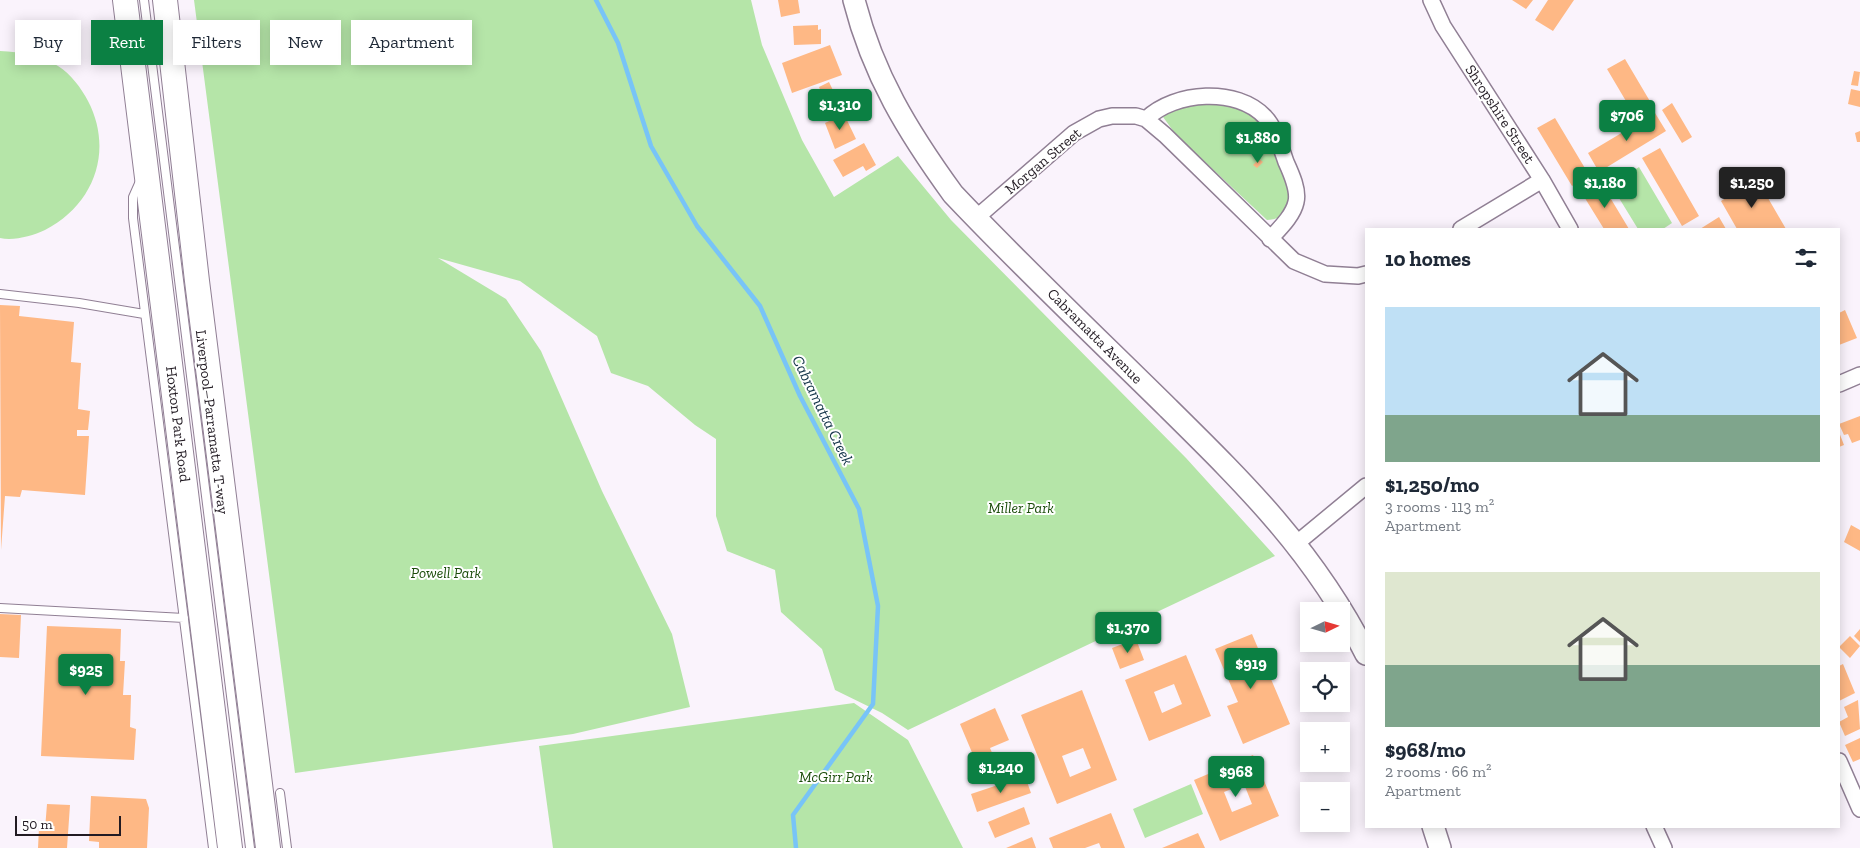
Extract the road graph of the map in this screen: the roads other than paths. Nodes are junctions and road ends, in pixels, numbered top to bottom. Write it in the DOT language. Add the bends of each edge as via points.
graph roads {
  1 [pos="125,0"];
  2 [pos="144,0"];
  3 [pos="165,0"];
  4 [pos="854,0"];
  5 [pos="1430,0"];
  6 [pos="1146,118"];
  7 [pos="146,168"];
  8 [pos="1542,180"];
  9 [pos="976,218"];
  10 [pos="1463,228"];
  11 [pos="1569,228"];
  12 [pos="1270,239"];
  13 [pos="1365,274"];
  14 [pos="0,294"];
  15 [pos="144,314"];
  16 [pos="1860,375"];
  17 [pos="1840,384"];
  18 [pos="1365,487"];
  19 [pos="1297,544"];
  20 [pos="0,608"];
  21 [pos="184,618"];
  22 [pos="1365,652"];
  23 [pos="1840,763"];
  24 [pos="1856,787"];
  25 [pos="280,793"];
  26 [pos="1860,809"];
  27 [pos="1434,828"];
  28 [pos="1655,828"];
  29 [pos="213,848"];
  30 [pos="230,848"];
  31 [pos="250,848"];
  32 [pos="268,848"];
  33 [pos="287,848"];
  34 [pos="1440,848"];
  35 [pos="1664,848"];
  1 -- 7 [label="main road, Hoxton Park Road"];
  2 -- 31 [label="lane, Liverpool–Parramatta T-way"];
  3 -- 32 [label="main road"];
  4 -- 9 [label="street, Cabramatta Avenue" via="867,45 889,96 922,152 953,194"];
  5 -- 8 [label="street, Shropshire Street" via="1443,26"];
  6 -- 9 [label="street, Morgan Street" via="1112,116 1086,125"];
  6 -- 12 [label="street"];
  6 -- 12 [label="street" via="1169,103 1204,97 1224,96 1256,108 1267,119 1290,172 1297,200 1291,214"];
  7 -- 15 [label="lane" via="133,197"];
  7 -- 30 [label="main road, Hoxton Park Road"];
  8 -- 10 [label="street"];
  8 -- 11 [label="street, Shropshire Street"];
  9 -- 19 [label="street, Cabramatta Avenue" via="1245,484"];
  12 -- 13 [label="street" via="1294,261 1325,274"];
  14 -- 15 [label="lane"];
  15 -- 21 [label="lane"];
  16 -- 17 [label="street"];
  18 -- 19 [label="street"];
  19 -- 22 [label="street, Cabramatta Avenue"];
  20 -- 21 [label="lane"];
  21 -- 29 [label="lane"];
  23 -- 24 [label="street"];
  24 -- 26 [label="street"];
  25 -- 33 [label="lane"];
  27 -- 34 [label="street"];
  28 -- 35 [label="street"];
}
